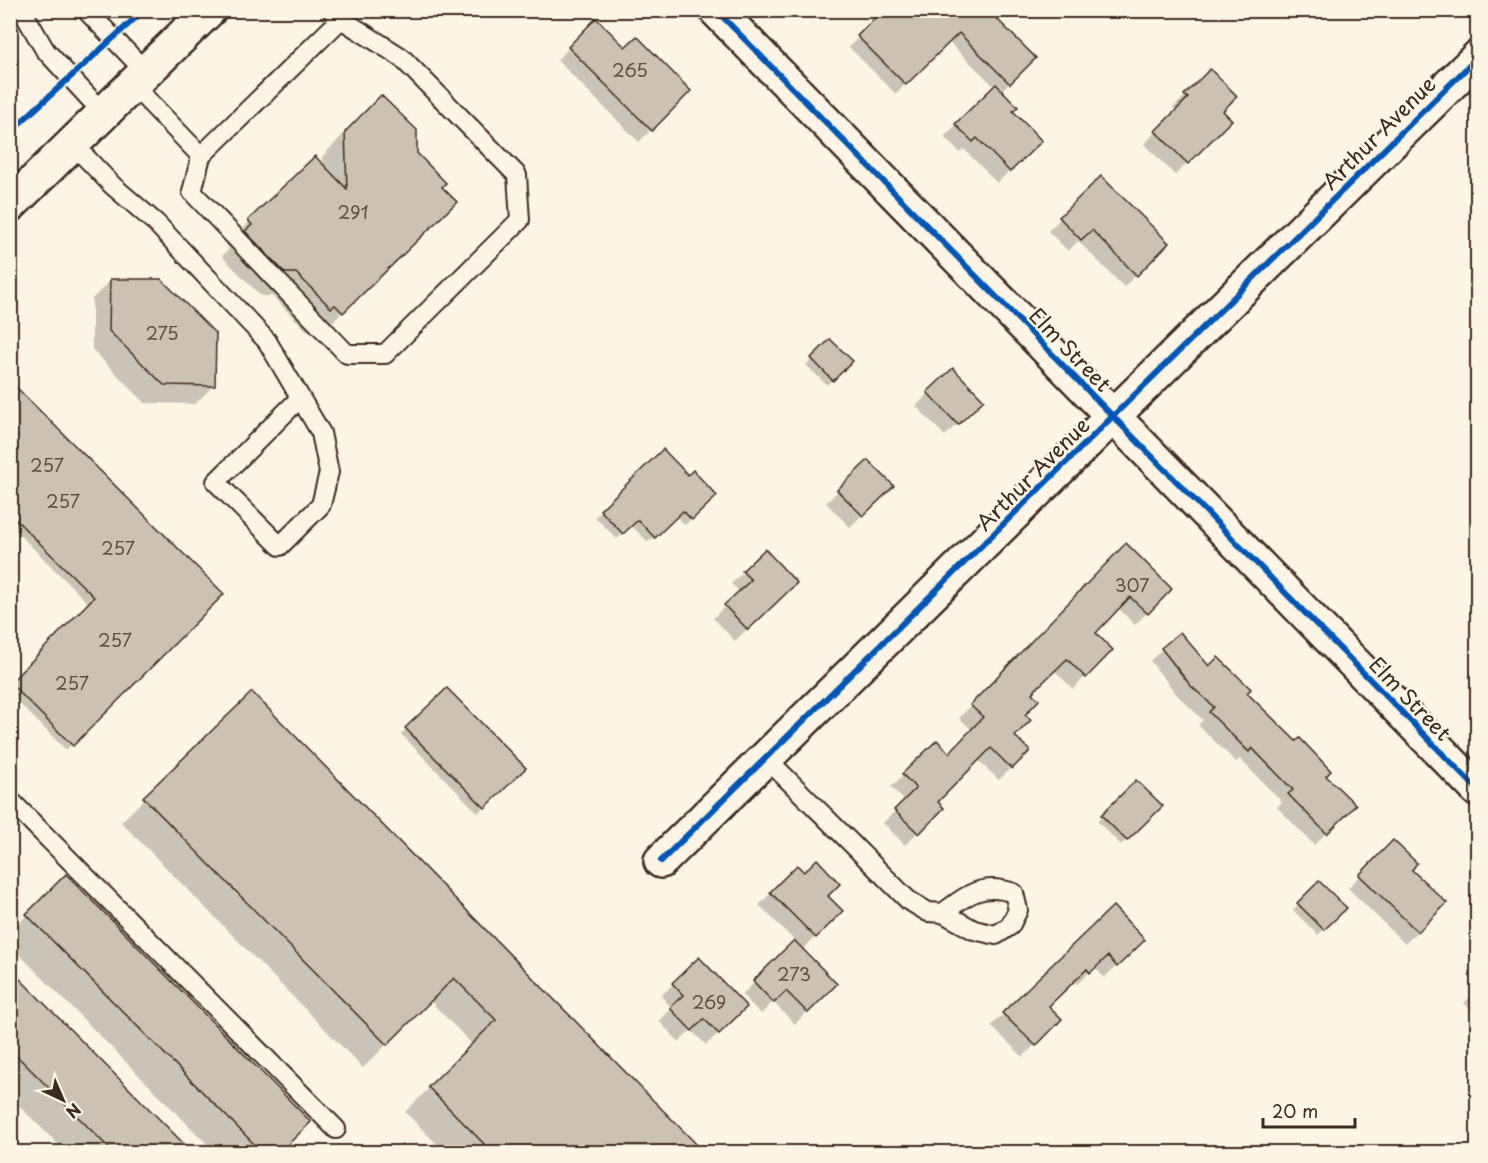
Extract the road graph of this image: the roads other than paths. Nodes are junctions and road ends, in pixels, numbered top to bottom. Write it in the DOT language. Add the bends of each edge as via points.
graph roads {
  1 [pos="22,10"];
  2 [pos="86,10"];
  3 [pos="209,10"];
  4 [pos="716,10"];
  5 [pos="336,15"];
  6 [pos="1478,57"];
  7 [pos="140,79"];
  8 [pos="104,114"];
  9 [pos="73,144"];
  10 [pos="201,156"];
  11 [pos="10,205"];
  12 [pos="300,398"];
  13 [pos="1113,416"];
  14 [pos="766,758"];
  15 [pos="1478,790"];
  16 [pos="10,800"];
  17 [pos="661,861"];
  18 [pos="943,913"];
  19 [pos="336,1129"];
  1 -- 8 [label="lane" via="45,50"];
  2 -- 7 [label="lane"];
  3 -- 7 [label="street"];
  4 -- 13 [label="street, Elm Street"];
  5 -- 10 [label="lane"];
  5 -- 10 [label="lane" via="401,57 518,175 520,220 385,354 347,354 192,192"];
  6 -- 13 [label="street, Arthur Avenue"];
  7 -- 8 [label="street"];
  7 -- 10 [label="lane"];
  8 -- 9 [label="street"];
  9 -- 11 [label="street"];
  9 -- 12 [label="lane" via="156,223 267,341"];
  12 -- 12 [label="lane" via="321,433 328,472 321,505 280,546 216,482"];
  13 -- 14 [label="street, Arthur Avenue"];
  13 -- 15 [label="street, Elm Street"];
  14 -- 17 [label="street, Arthur Avenue"];
  14 -- 18 [label="lane" via="908,900 928,912"];
  16 -- 19 [label="lane"];
}
